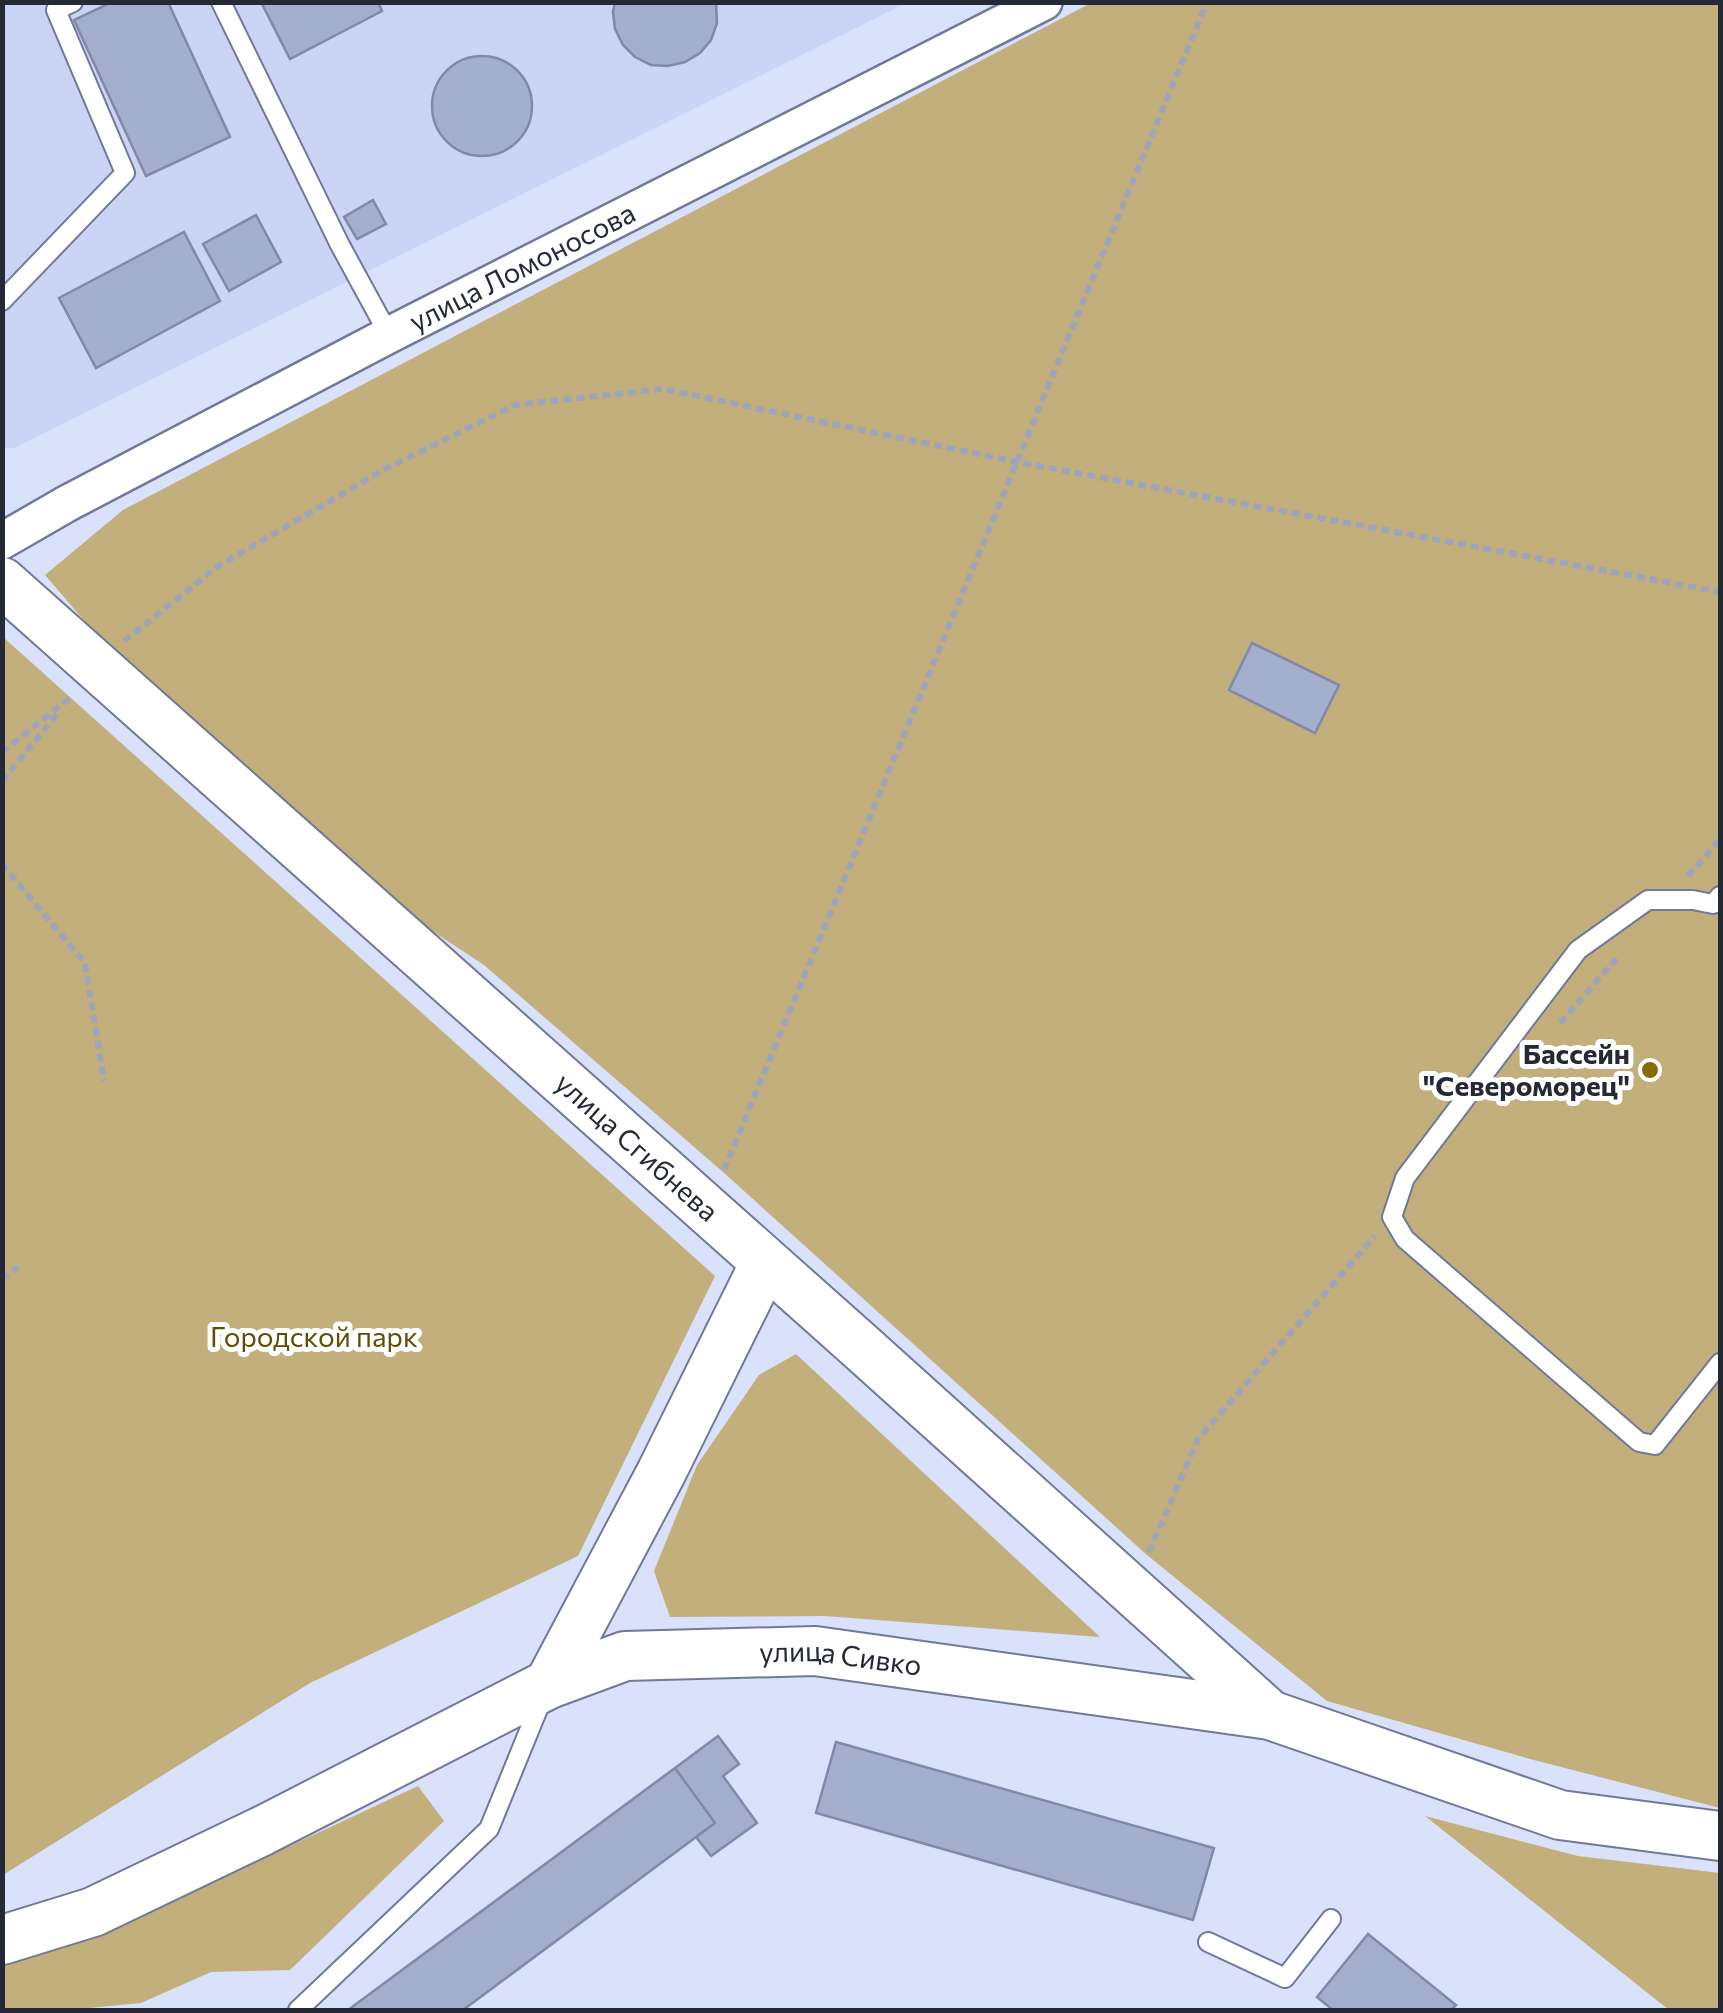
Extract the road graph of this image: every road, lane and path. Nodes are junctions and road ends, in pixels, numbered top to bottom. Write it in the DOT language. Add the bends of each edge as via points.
graph roads {
  1 [pos="221,2"];
  2 [pos="1044,2"];
  3 [pos="1208,2"];
  4 [pos="59,5"];
  5 [pos="2,302"];
  6 [pos="390,335"];
  7 [pos="1017,462"];
  8 [pos="2,540"];
  9 [pos="2,582"];
  10 [pos="1720,592"];
  11 [pos="82,682"];
  12 [pos="2,752"];
  13 [pos="2,780"];
  14 [pos="2,864"];
  15 [pos="1720,896"];
  16 [pos="104,1082"];
  17 [pos="723,1172"];
  18 [pos="765,1263"];
  19 [pos="18,1268"];
  20 [pos="2,1278"];
  21 [pos="1720,1363"];
  22 [pos="549,1684"];
  23 [pos="1270,1715"];
  24 [pos="1720,1836"];
  25 [pos="1331,1919"];
  26 [pos="2,1940"];
  27 [pos="1208,1942"];
  28 [pos="298,2010"];
  1 -- 6 [label="lane"];
  2 -- 6 [label="street, улица Ломоносова"];
  3 -- 7 [label="path"];
  4 -- 5 [label="lane" via="126,173"];
  6 -- 8 [label="street, улица Ломоносова"];
  7 -- 10 [label="path"];
  7 -- 11 [label="path" via="662,390 514,406 383,470 217,568"];
  7 -- 17 [label="path"];
  9 -- 11 [label="street, улица Сгибнева"];
  11 -- 12 [label="path"];
  11 -- 13 [label="path"];
  11 -- 18 [label="street, улица Сгибнева"];
  14 -- 16 [label="path" via="85,963"];
  15 -- 21 [label="lane" via="1713,904 1648,900 1578,950 1405,1178 1392,1216 1406,1239 1639,1442 1654,1444"];
  18 -- 22 [label="street"];
  18 -- 23 [label="street, улица Сгибнева"];
  19 -- 20 [label="path"];
  22 -- 23 [label="street, улица Сивко" via="625,1656 815,1651"];
  22 -- 26 [label="street, улица Сивко" via="93,1912"];
  22 -- 28 [label="lane" via="490,1829"];
  23 -- 24 [label="street, улица Сивко" via="1560,1815"];
  25 -- 27 [label="lane" via="1285,1978"];
}
